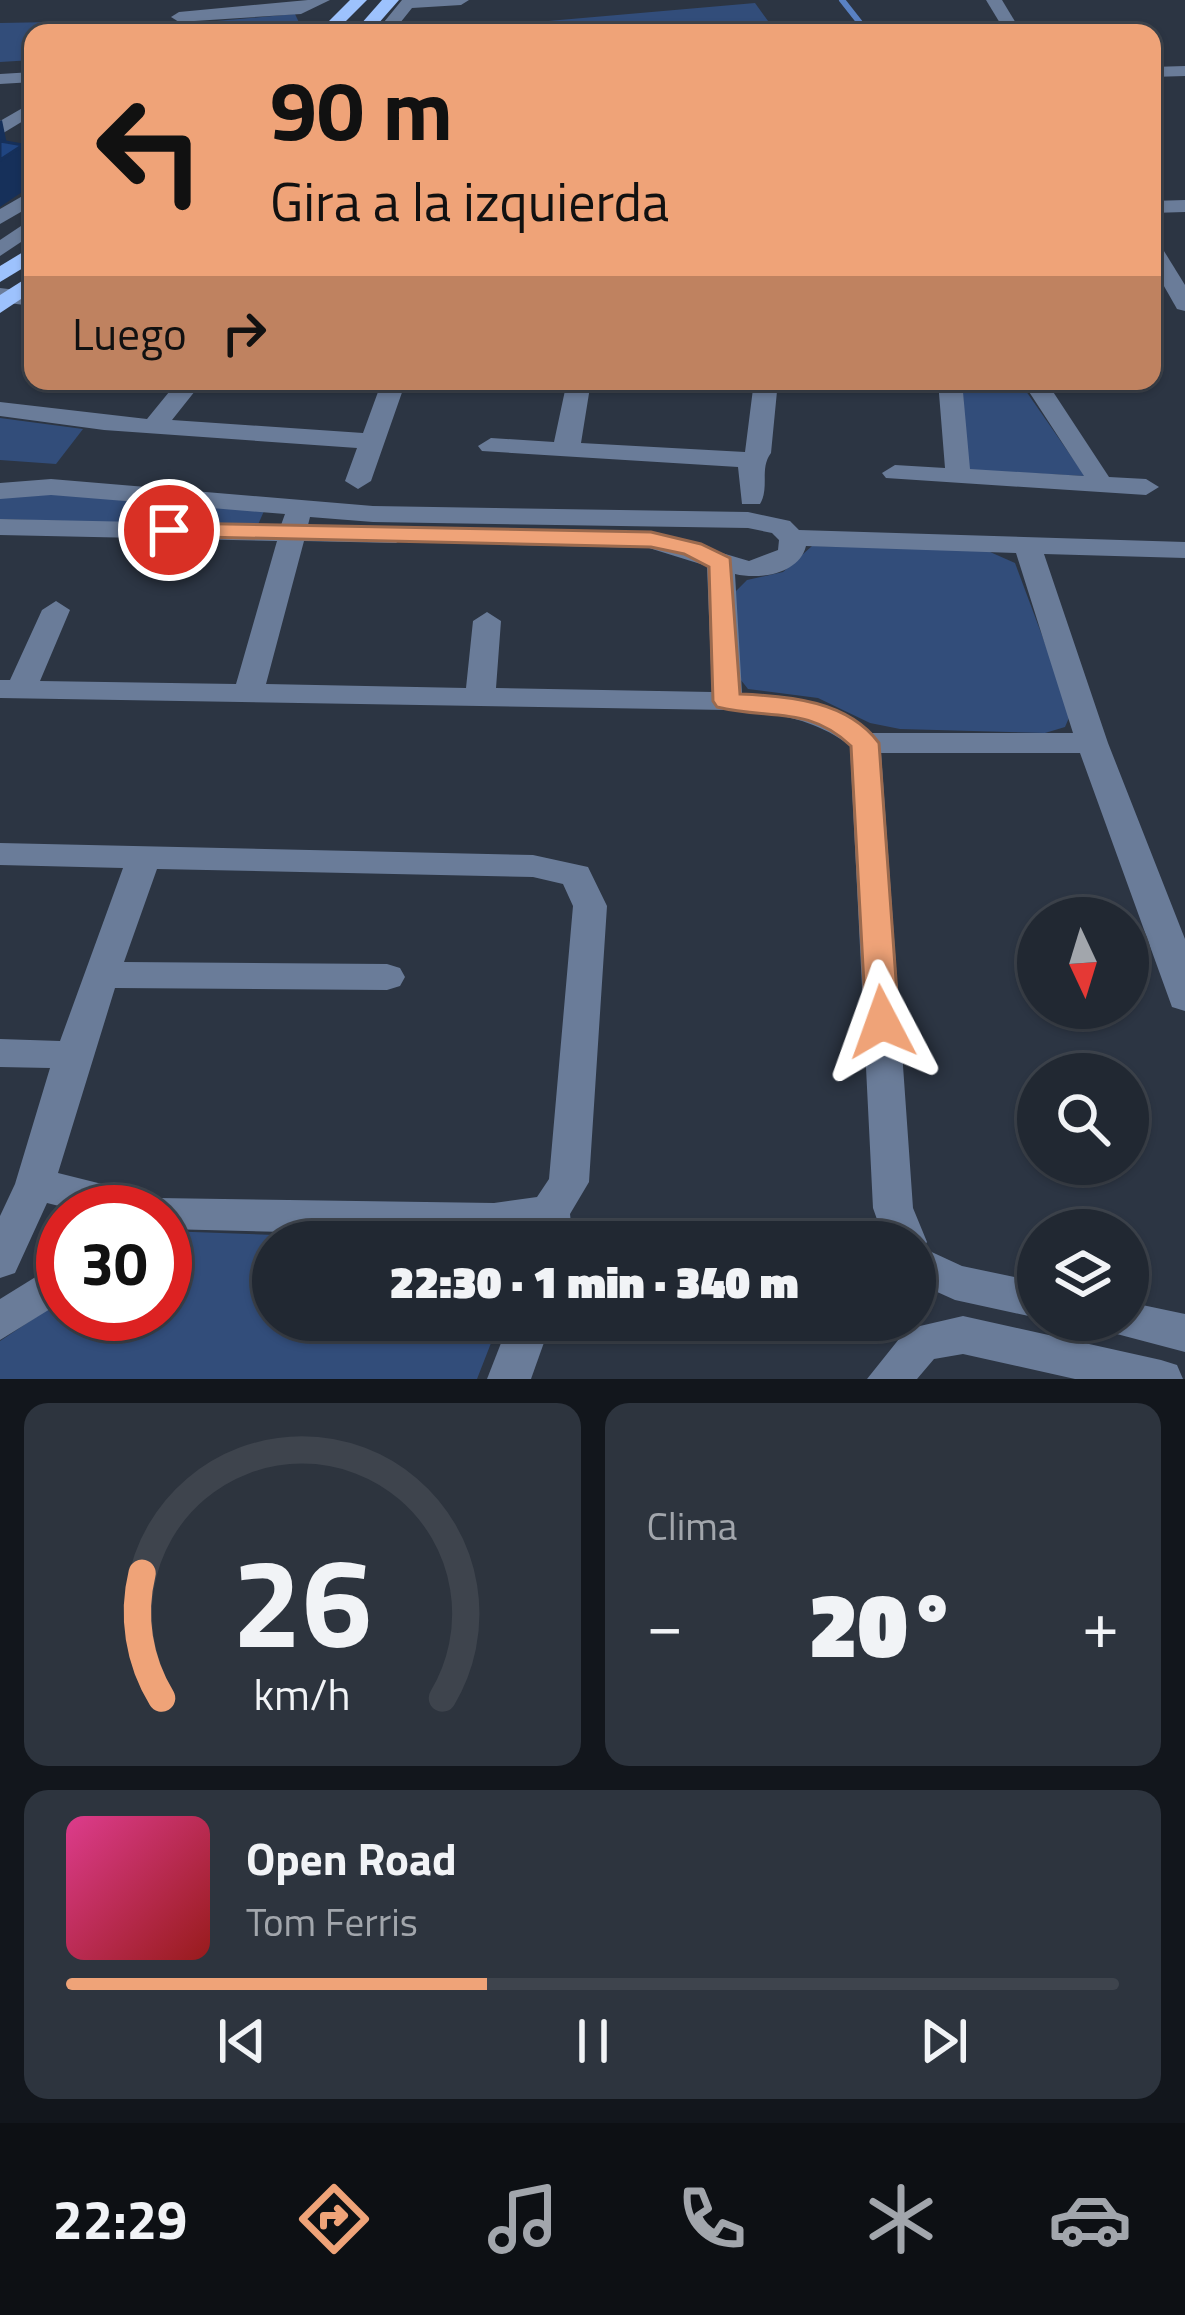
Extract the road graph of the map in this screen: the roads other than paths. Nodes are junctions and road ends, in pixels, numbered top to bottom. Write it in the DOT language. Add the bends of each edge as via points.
graph roads {
  1 [pos="322,0"];
  2 [pos="461,0"];
  3 [pos="403,1"];
  4 [pos="357,2"];
  5 [pos="765,5"];
  6 [pos="179,17"];
  7 [pos="334,24"];
  8 [pos="373,24"];
  9 [pos="778,24"];
  10 [pos="21,114"];
  11 [pos="0,129"];
  12 [pos="24,231"];
  13 [pos="0,250"];
  14 [pos="1161,263"];
  15 [pos="24,268"];
  16 [pos="9,295"];
  17 [pos="1185,304"];
  18 [pos="184,390"];
  19 [pos="390,390"];
  20 [pos="577,390"];
  21 [pos="765,390"];
  22 [pos="951,390"];
  23 [pos="1040,390"];
  24 [pos="0,409"];
  25 [pos="154,426"];
  26 [pos="370,441"];
  27 [pos="491,446"];
  28 [pos="572,449"];
  29 [pos="751,460"];
  30 [pos="895,473"];
  31 [pos="958,477"];
  32 [pos="358,481"];
  33 [pos="1096,483"];
  34 [pos="1146,487"];
  35 [pos="0,491"];
  36 [pos="751,498"];
  37 [pos="297,521"];
  38 [pos="0,527"];
  39 [pos="792,538"];
  40 [pos="1027,544"];
  41 [pos="1185,550"];
  42 [pos="721,563"];
  43 [pos="56,610"];
  44 [pos="487,621"];
  45 [pos="10,690"];
  46 [pos="248,695"];
  47 [pos="480,699"];
  48 [pos="727,701"];
  49 [pos="865,743"];
  50 [pos="1092,743"];
  51 [pos="0,854"];
  52 [pos="143,860"];
  53 [pos="1178,947"];
  54 [pos="102,975"];
  55 [pos="387,977"];
  56 [pos="1185,998"];
  57 [pos="0,1053"];
  58 [pos="74,1055"];
  59 [pos="35,1184"];
  60 [pos="39,1185"];
  61 [pos="192,1213"];
  62 [pos="502,1221"];
  63 [pos="553,1221"];
  64 [pos="898,1221"];
  65 [pos="0,1261"];
  66 [pos="936,1273"];
  67 [pos="1017,1295"];
  68 [pos="36,1297"];
  69 [pos="0,1322"];
  70 [pos="1149,1325"];
  71 [pos="1185,1333"];
  72 [pos="523,1341"];
  73 [pos="509,1379"];
  74 [pos="889,1379"];
  75 [pos="1161,1379"];
  1 -- 4 [label="street"];
  1 -- 6 [label="street" via="301,9"];
  2 -- 3 [label="street"];
  3 -- 8 [label="main road"];
  4 -- 7 [label="main road"];
  5 -- 9 [label="street"];
  10 -- 11 [label="street"];
  12 -- 13 [label="street"];
  14 -- 17 [label="street"];
  15 -- 16 [label="main road"];
  18 -- 25 [label="street"];
  19 -- 26 [label="street"];
  20 -- 28 [label="street" via="566,441"];
  21 -- 29 [label="street"];
  22 -- 31 [label="street"];
  23 -- 33 [label="street"];
  24 -- 25 [label="street"];
  25 -- 26 [label="street"];
  26 -- 32 [label="street"];
  27 -- 28 [label="street"];
  28 -- 29 [label="street"];
  29 -- 36 [label="street"];
  30 -- 31 [label="street"];
  31 -- 33 [label="street"];
  33 -- 34 [label="street"];
  35 -- 37 [label="street" via="51,487"];
  37 -- 38 [label="street"];
  37 -- 39 [label="street" via="748,520 781,526"];
  37 -- 42 [label="street" via="651,539"];
  37 -- 46 [label="street"];
  39 -- 40 [label="street"];
  39 -- 42 [label="street" via="792,553 777,564"];
  40 -- 41 [label="street"];
  40 -- 50 [label="street"];
  42 -- 48 [label="street"];
  43 -- 45 [label="street"];
  44 -- 47 [label="street"];
  45 -- 46 [label="street"];
  46 -- 47 [label="street"];
  47 -- 48 [label="street"];
  48 -- 49 [label="street" via="782,704 841,720"];
  49 -- 50 [label="street"];
  49 -- 64 [label="street"];
  50 -- 53 [label="street"];
  51 -- 52 [label="street"];
  52 -- 54 [label="street"];
  52 -- 63 [label="street" via="533,866 576,875 590,906 569,1182"];
  53 -- 56 [label="street"];
  54 -- 55 [label="street"];
  54 -- 58 [label="street"];
  57 -- 58 [label="street"];
  58 -- 59 [label="street"];
  59 -- 60 [label="street"];
  59 -- 65 [label="street"];
  61 -- 62 [label="street"];
  66 -- 67 [label="street"];
  68 -- 69 [label="street"];
  70 -- 71 [label="street"];
  72 -- 73 [label="street"];
  74 -- 75 [label="street" via="922,1342 963,1335"];
}
